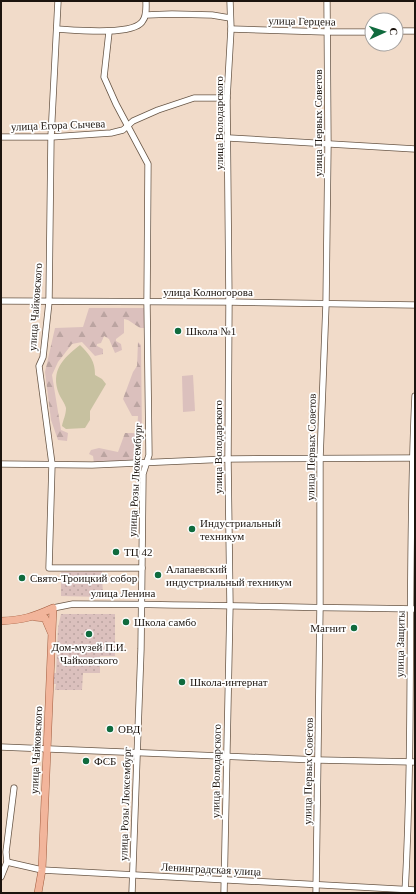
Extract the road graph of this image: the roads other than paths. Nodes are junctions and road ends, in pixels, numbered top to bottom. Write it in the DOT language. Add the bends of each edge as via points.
graph roads {
  1 [pos="58,1"];
  2 [pos="146,1"];
  3 [pos="230,1"];
  4 [pos="327,1"];
  5 [pos="146,15"];
  6 [pos="230,18"];
  7 [pos="57,29"];
  8 [pos="231,30"];
  9 [pos="404,31"];
  10 [pos="415,31"];
  11 [pos="109,32"];
  12 [pos="327,32"];
  13 [pos="364,32"];
  14 [pos="228,98"];
  15 [pos="128,127"];
  16 [pos="1,137"];
  17 [pos="51,137"];
  18 [pos="228,138"];
  19 [pos="328,145"];
  20 [pos="415,149"];
  21 [pos="1,301"];
  22 [pos="49,302"];
  23 [pos="147,302"];
  24 [pos="229,302"];
  25 [pos="326,304"];
  26 [pos="415,305"];
  27 [pos="415,396"];
  28 [pos="320,458"];
  29 [pos="413,458"];
  30 [pos="228,460"];
  31 [pos="146,463"];
  32 [pos="1,464"];
  33 [pos="52,464"];
  34 [pos="142,568"];
  35 [pos="141,604"];
  36 [pos="230,605"];
  37 [pos="320,607"];
  38 [pos="53,608"];
  39 [pos="413,609"];
  40 [pos="34,617"];
  41 [pos="1,621"];
  42 [pos="52,640"];
  43 [pos="1,747"];
  44 [pos="47,750"];
  45 [pos="136,753"];
  46 [pos="226,756"];
  47 [pos="318,760"];
  48 [pos="412,762"];
  49 [pos="14,788"];
  50 [pos="7,862"];
  51 [pos="42,870"];
  52 [pos="133,875"];
  53 [pos="1,877"];
  54 [pos="224,881"];
  55 [pos="317,885"];
  56 [pos="415,890"];
  57 [pos="405,891"];
  58 [pos="38,893"];
  59 [pos="132,893"];
  60 [pos="224,893"];
  61 [pos="316,893"];
  1 -- 7 [label="street, улица Чайковского"];
  2 -- 5 [label="street"];
  3 -- 6 [label="street, улица Володарского"];
  4 -- 12 [label="street, улица Первых Советов"];
  5 -- 6 [label="street" via="212,15"];
  5 -- 11 [label="street" via="134,28"];
  6 -- 8 [label="street, улица Володарского"];
  7 -- 11 [label="street"];
  7 -- 17 [label="street, улица Чайковского"];
  8 -- 12 [label="street, улица Герцена"];
  8 -- 14 [label="street, улица Володарского"];
  9 -- 10 [label="street"];
  11 -- 15 [label="street, улица Розы Люксембург" via="104,77"];
  12 -- 13 [label="street, улица Герцена"];
  12 -- 19 [label="street, улица Первых Советов"];
  14 -- 15 [label="street, улица Егора Сычева" via="194,98 158,110 133,121"];
  14 -- 18 [label="street, улица Володарского"];
  15 -- 17 [label="street, улица Егора Сычева" via="111,133"];
  15 -- 23 [label="street, улица Розы Люксембург" via="148,164"];
  16 -- 17 [label="street, улица Егора Сычева"];
  17 -- 22 [label="street, улица Чайковского"];
  18 -- 19 [label="street"];
  18 -- 24 [label="street, улица Володарского"];
  19 -- 20 [label="street"];
  19 -- 25 [label="street, улица Первых Советов"];
  21 -- 22 [label="street, улица Колногорова"];
  22 -- 23 [label="street, улица Колногорова"];
  22 -- 33 [label="street, улица Чайковского" via="43,357 39,366"];
  23 -- 24 [label="street, улица Колногорова"];
  23 -- 31 [label="street, улица Розы Люксембург" via="149,456"];
  24 -- 25 [label="street, улица Колногорова"];
  24 -- 30 [label="street, улица Володарского"];
  25 -- 26 [label="street, улица Колногорова"];
  25 -- 28 [label="street, улица Первых Советов"];
  27 -- 29 [label="street, улица Защиты"];
  28 -- 29 [label="street"];
  28 -- 30 [label="street"];
  28 -- 37 [label="street, улица Первых Советов"];
  29 -- 39 [label="street, улица Защиты"];
  30 -- 31 [label="street"];
  30 -- 36 [label="street, улица Володарского"];
  31 -- 33 [label="street"];
  31 -- 34 [label="street, улица Розы Люксембург" via="143,474"];
  32 -- 33 [label="street"];
  33 -- 34 [label="street, улица Чайковского" via="49,568"];
  34 -- 35 [label="street, улица Розы Люксембург"];
  35 -- 36 [label="street, улица Ленина"];
  35 -- 38 [label="street, улица Ленина" via="73,604"];
  35 -- 45 [label="street, улица Розы Люксембург"];
  36 -- 37 [label="street, улица Ленина"];
  36 -- 46 [label="street, улица Володарского"];
  37 -- 39 [label="street, улица Ленина"];
  37 -- 47 [label="street, улица Первых Советов"];
  38 -- 40 [label="main road, улица Ленина"];
  38 -- 42 [label="main road, улица Чайковского"];
  39 -- 48 [label="street, улица Защиты"];
  40 -- 41 [label="main road, улица Ленина"];
  40 -- 42 [label="main road" via="45,618"];
  42 -- 44 [label="main road, улица Чайковского"];
  43 -- 44 [label="street"];
  44 -- 45 [label="street"];
  44 -- 51 [label="main road, улица Чайковского"];
  45 -- 46 [label="street"];
  45 -- 52 [label="street, улица Розы Люксембург"];
  46 -- 47 [label="street"];
  46 -- 54 [label="street, улица Володарского"];
  47 -- 48 [label="street"];
  47 -- 55 [label="street, улица Первых Советов"];
  48 -- 57 [label="street, улица Защиты"];
  49 -- 50 [label="street"];
  50 -- 51 [label="street, Ленинградская улица"];
  50 -- 53 [label="street"];
  51 -- 52 [label="street, Ленинградская улица"];
  51 -- 58 [label="main road, улица Чайковского"];
  52 -- 54 [label="street, Ленинградская улица"];
  52 -- 59 [label="street, улица Розы Люксембург"];
  54 -- 55 [label="street, Ленинградская улица"];
  54 -- 60 [label="street, улица Володарского"];
  55 -- 57 [label="street, Ленинградская улица"];
  55 -- 61 [label="street, улица Первых Советов"];
  56 -- 57 [label="street, Ленинградская улица"];
}
